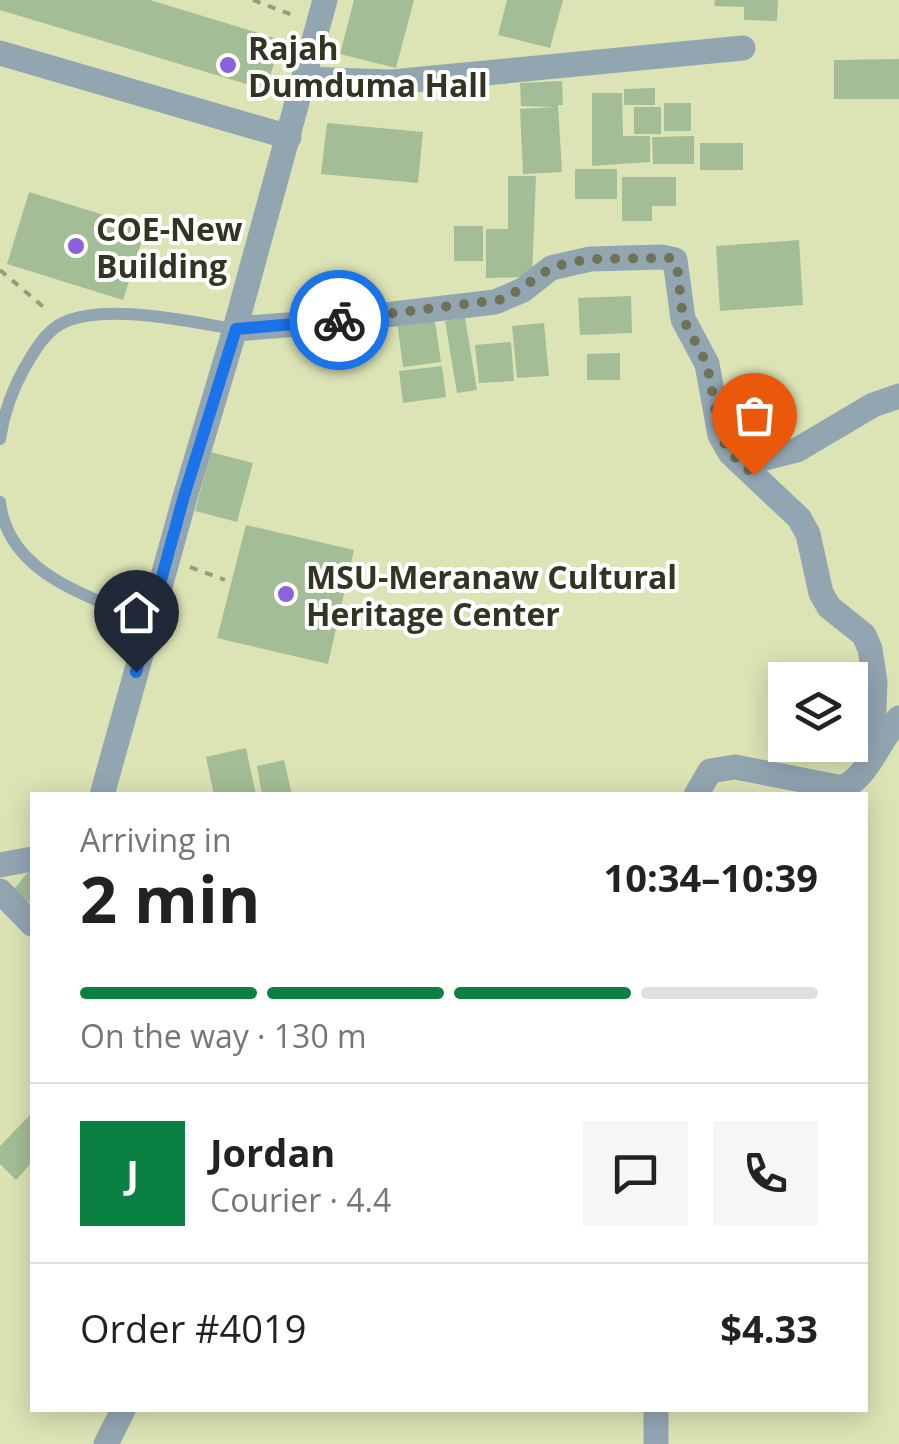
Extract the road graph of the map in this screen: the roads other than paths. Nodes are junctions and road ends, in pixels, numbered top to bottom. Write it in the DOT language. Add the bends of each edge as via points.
graph roads {
  1 [pos="321,12"];
  2 [pos="743,48"];
  3 [pos="0,53"];
  4 [pos="304,79"];
  5 [pos="289,137"];
  6 [pos="236,329"];
  7 [pos="899,396"];
  8 [pos="0,439"];
  9 [pos="742,464"];
  10 [pos="0,502"];
  11 [pos="150,620"];
  12 [pos="899,718"];
  13 [pos="872,758"];
  14 [pos="103,792"];
  15 [pos="698,792"];
  16 [pos="30,859"];
  17 [pos="0,865"];
  18 [pos="0,891"];
  19 [pos="30,922"];
  20 [pos="122,1412"];
  21 [pos="656,1412"];
  22 [pos="106,1444"];
  23 [pos="656,1444"];
  1 -- 4 [label="street"];
  2 -- 4 [label="street" via="392,82"];
  3 -- 5 [label="street"];
  4 -- 5 [label="street"];
  5 -- 6 [label="street"];
  6 -- 8 [label="lane" via="106,314 62,322 48,332 16,384"];
  6 -- 9 [label="street" via="495,302 564,264 671,258 683,319 707,364 720,435"];
  6 -- 11 [label="street"];
  7 -- 9 [label="street" via="796,450"];
  9 -- 13 [label="street" via="799,518 821,593 870,648"];
  10 -- 11 [label="lane" via="14,545 32,564"];
  11 -- 14 [label="street"];
  12 -- 13 [label="street"];
  13 -- 15 [label="street" via="843,788 735,767 710,772"];
  16 -- 17 [label="street"];
  18 -- 19 [label="street"];
  20 -- 22 [label="street"];
  21 -- 23 [label="street"];
}
